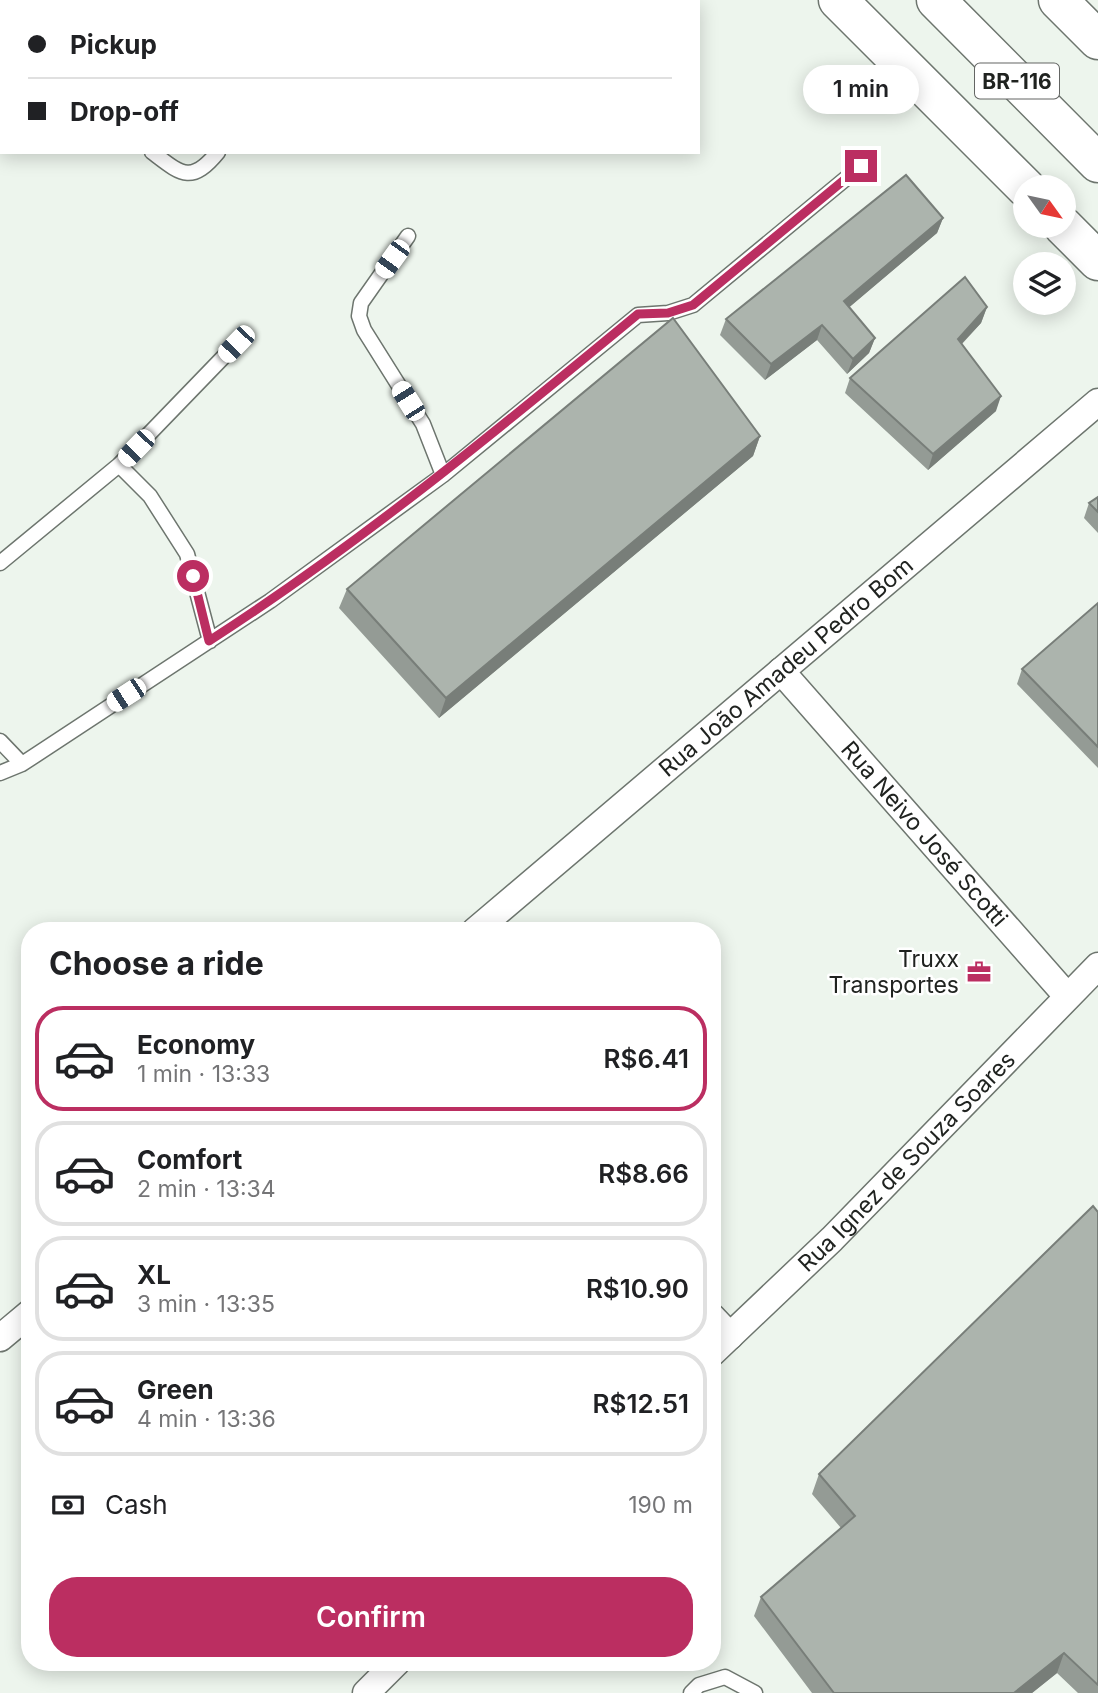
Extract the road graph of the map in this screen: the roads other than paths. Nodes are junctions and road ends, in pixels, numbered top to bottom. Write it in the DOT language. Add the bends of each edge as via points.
graph roads {
  1 [pos="838,0"];
  2 [pos="936,0"];
  3 [pos="1058,0"];
  4 [pos="1098,40"];
  5 [pos="155,154"];
  6 [pos="216,154"];
  7 [pos="1098,163"];
  8 [pos="861,166"];
  9 [pos="1013,175"];
  10 [pos="408,236"];
  11 [pos="1075,238"];
  12 [pos="1098,261"];
  13 [pos="236,344"];
  14 [pos="1098,402"];
  15 [pos="119,465"];
  16 [pos="443,475"];
  17 [pos="0,563"];
  18 [pos="209,641"];
  19 [pos="780,671"];
  20 [pos="0,741"];
  21 [pos="22,764"];
  22 [pos="0,773"];
  23 [pos="486,922"];
  24 [pos="1098,966"];
  25 [pos="1067,996"];
  26 [pos="21,1320"];
  27 [pos="721,1332"];
  28 [pos="0,1338"];
  29 [pos="691,1693"];
  30 [pos="755,1693"];
  1 -- 9 [label="main road, BR-116"];
  2 -- 7 [label="main road, BR-116"];
  3 -- 4 [label="main road"];
  5 -- 6 [label="lane" via="179,172 194,173"];
  8 -- 16 [label="lane" via="693,305 668,313 638,314"];
  10 -- 16 [label="lane" via="361,303 359,316 423,424"];
  11 -- 12 [label="main road"];
  13 -- 15 [label="lane"];
  14 -- 19 [label="street, Rua João Amadeu Pedro Bom"];
  15 -- 17 [label="lane"];
  15 -- 18 [label="lane" via="150,496 187,554"];
  16 -- 18 [label="lane"];
  18 -- 21 [label="lane"];
  19 -- 23 [label="street, Rua João Amadeu Pedro Bom"];
  19 -- 25 [label="street, Rua Neivo José Scotti"];
  20 -- 21 [label="lane"];
  21 -- 22 [label="lane"];
  24 -- 25 [label="street, Rua Ignez de Souza Soares"];
  25 -- 27 [label="street, Rua Ignez de Souza Soares" via="832,1239"];
  26 -- 28 [label="street"];
  29 -- 30 [label="lane" via="699,1685 725,1677"];
}
